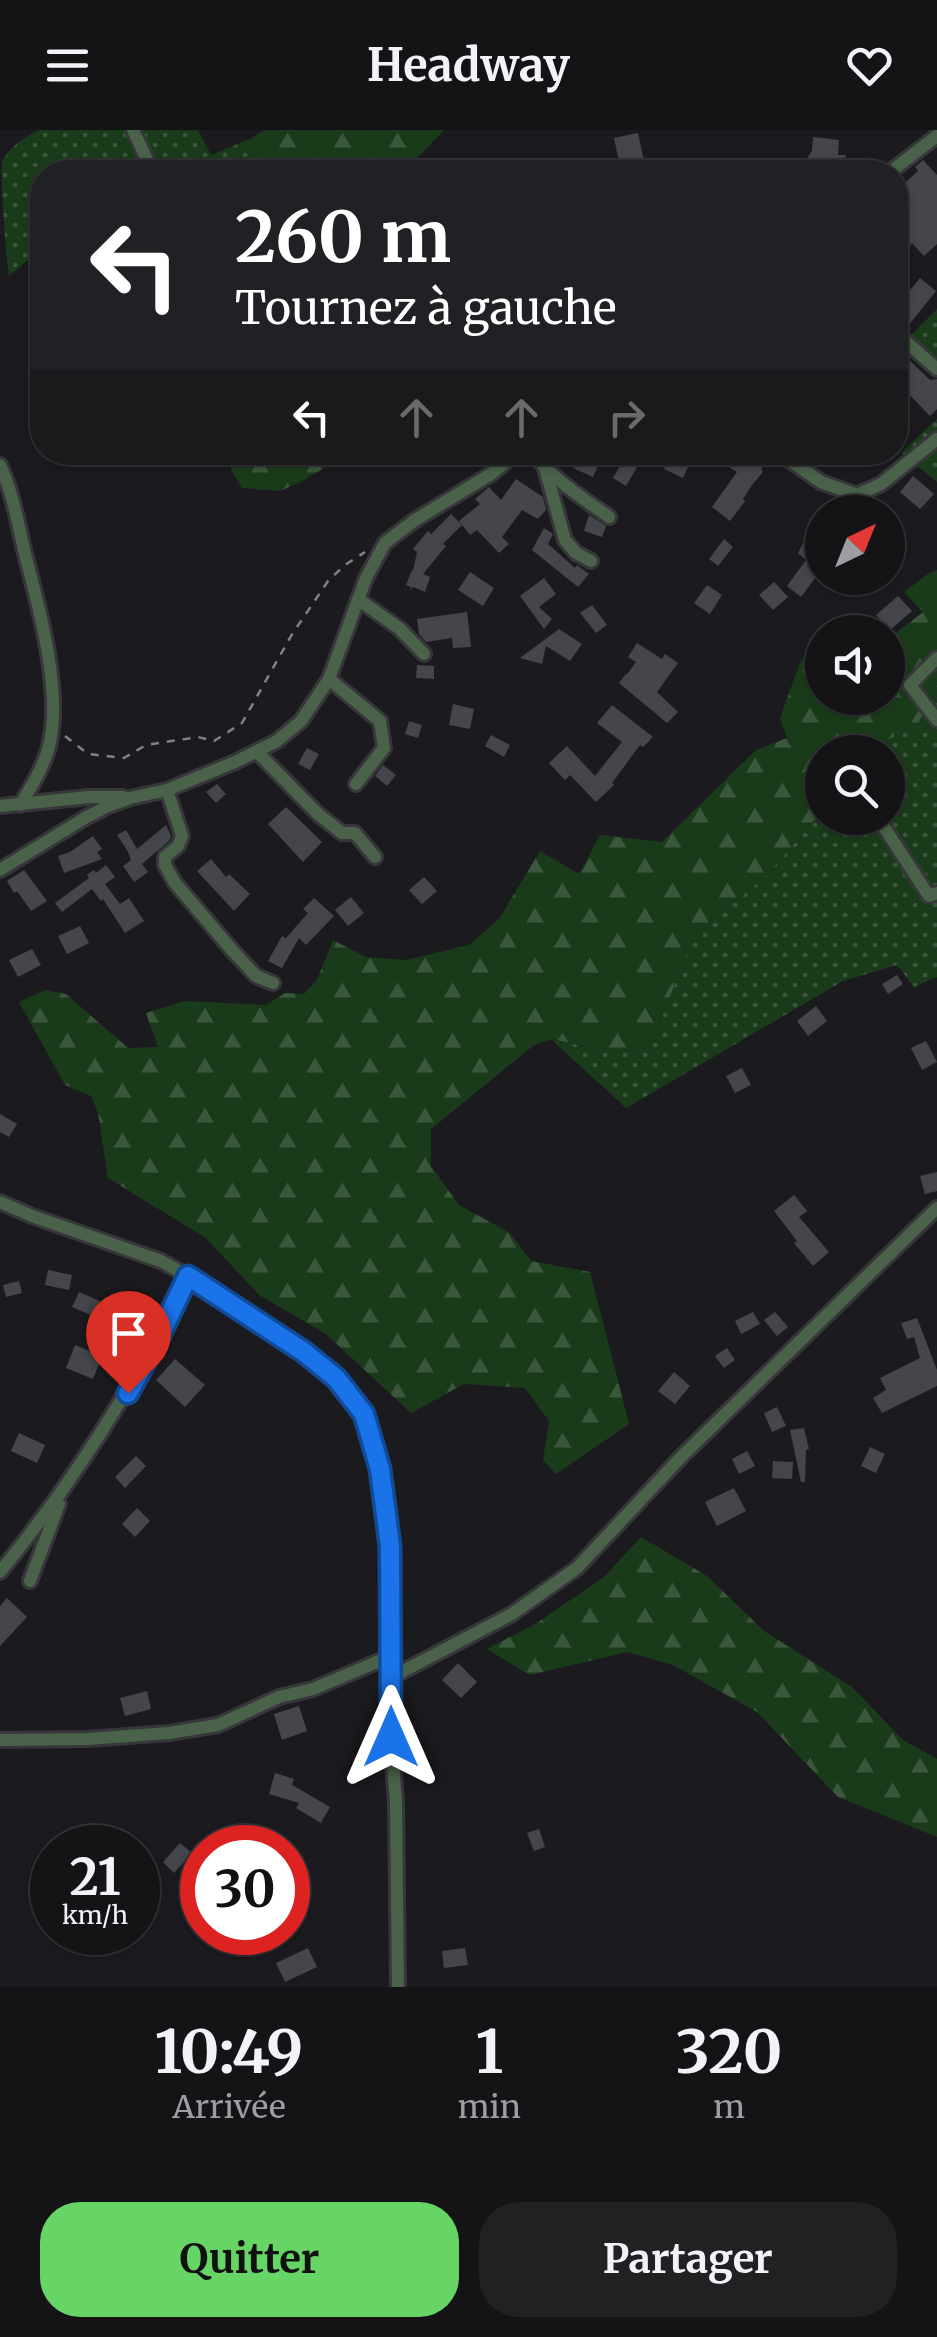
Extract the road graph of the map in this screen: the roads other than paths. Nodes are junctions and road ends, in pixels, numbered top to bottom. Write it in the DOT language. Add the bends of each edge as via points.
graph roads {
  1 [pos="133,130"];
  2 [pos="937,136"];
  3 [pos="147,160"];
  4 [pos="906,160"];
  5 [pos="908,343"];
  6 [pos="937,369"];
  7 [pos="937,440"];
  8 [pos="908,463"];
  9 [pos="502,465"];
  10 [pos="542,465"];
  11 [pos="797,465"];
  12 [pos="905,465"];
  13 [pos="544,468"];
  14 [pos="2,471"];
  15 [pos="609,517"];
  16 [pos="591,561"];
  17 [pos="358,599"];
  18 [pos="424,654"];
  19 [pos="937,658"];
  20 [pos="329,680"];
  21 [pos="937,720"];
  22 [pos="257,752"];
  23 [pos="356,784"];
  24 [pos="167,790"];
  25 [pos="130,798"];
  26 [pos="20,805"];
  27 [pos="0,806"];
  28 [pos="889,835"];
  29 [pos="375,857"];
  30 [pos="0,870"];
  31 [pos="937,892"];
  32 [pos="273,983"];
  33 [pos="0,1202"];
  34 [pos="937,1208"];
  35 [pos="188,1276"];
  36 [pos="63,1492"];
  37 [pos="0,1572"];
  38 [pos="30,1581"];
  39 [pos="391,1656"];
  40 [pos="390,1678"];
  41 [pos="0,1740"];
  42 [pos="398,1987"];
  1 -- 3 [label="street"];
  2 -- 4 [label="street"];
  5 -- 6 [label="street"];
  7 -- 8 [label="street"];
  9 -- 17 [label="street" via="394,535"];
  10 -- 13 [label="street"];
  11 -- 12 [label="street" via="857,495"];
  13 -- 15 [label="street"];
  13 -- 16 [label="street" via="566,540"];
  14 -- 26 [label="street" via="51,682 48,749"];
  17 -- 18 [label="street"];
  17 -- 20 [label="street"];
  19 -- 21 [label="street" via="910,685"];
  20 -- 22 [label="street" via="301,721"];
  20 -- 23 [label="street" via="380,722 384,748"];
  22 -- 24 [label="street"];
  22 -- 29 [label="street" via="318,814 354,834"];
  24 -- 25 [label="street"];
  24 -- 32 [label="street" via="182,836 165,866 256,976"];
  25 -- 26 [label="street"];
  25 -- 30 [label="street"];
  26 -- 27 [label="street"];
  28 -- 31 [label="street" via="929,896"];
  33 -- 35 [label="street"];
  34 -- 40 [label="street" via="577,1568 512,1614"];
  35 -- 36 [label="street" via="128,1393"];
  35 -- 39 [label="street" via="304,1352 364,1414 380,1469 390,1546"];
  36 -- 37 [label="street"];
  36 -- 38 [label="street"];
  39 -- 40 [label="street"];
  39 -- 41 [label="street" via="218,1726"];
  40 -- 42 [label="street"];
}
